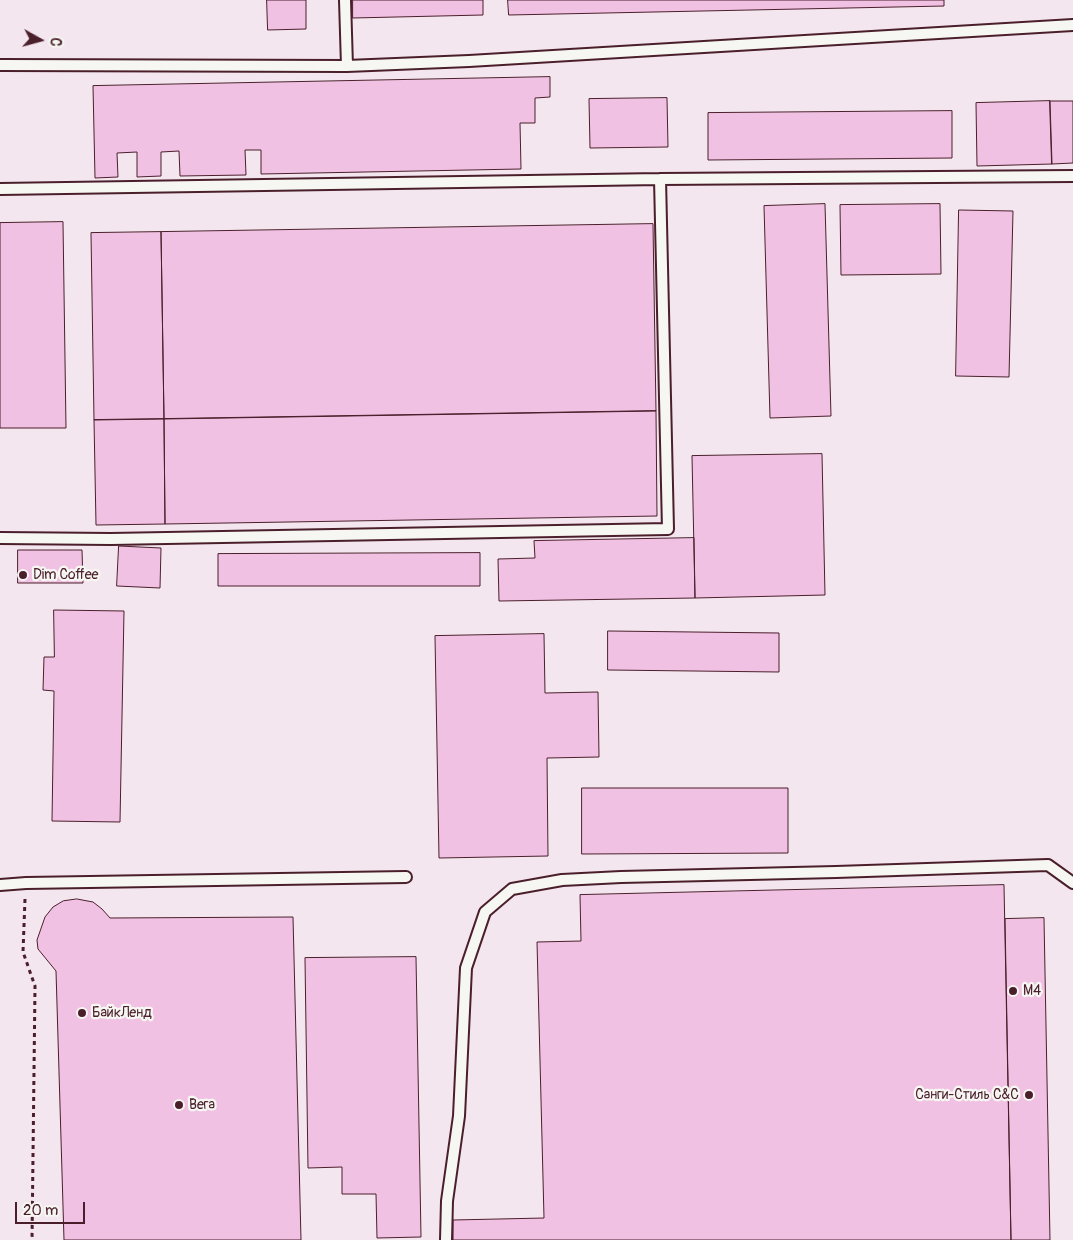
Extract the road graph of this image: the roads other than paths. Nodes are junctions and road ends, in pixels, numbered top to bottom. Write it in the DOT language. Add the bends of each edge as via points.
graph roads {
  1 [pos="345,0"];
  2 [pos="1073,25"];
  3 [pos="0,65"];
  4 [pos="347,66"];
  5 [pos="1073,176"];
  6 [pos="660,179"];
  7 [pos="0,189"];
  8 [pos="0,538"];
  9 [pos="406,877"];
  10 [pos="1073,883"];
  11 [pos="0,885"];
  12 [pos="446,1240"];
  1 -- 4 [label="lane"];
  2 -- 4 [label="lane"];
  3 -- 4 [label="lane"];
  5 -- 6 [label="lane"];
  6 -- 7 [label="lane"];
  6 -- 8 [label="lane" via="668,529"];
  9 -- 11 [label="lane"];
  10 -- 12 [label="lane" via="1048,864 621,877 562,880 512,889 484,912 466,968 459,1116 447,1201"];
}
